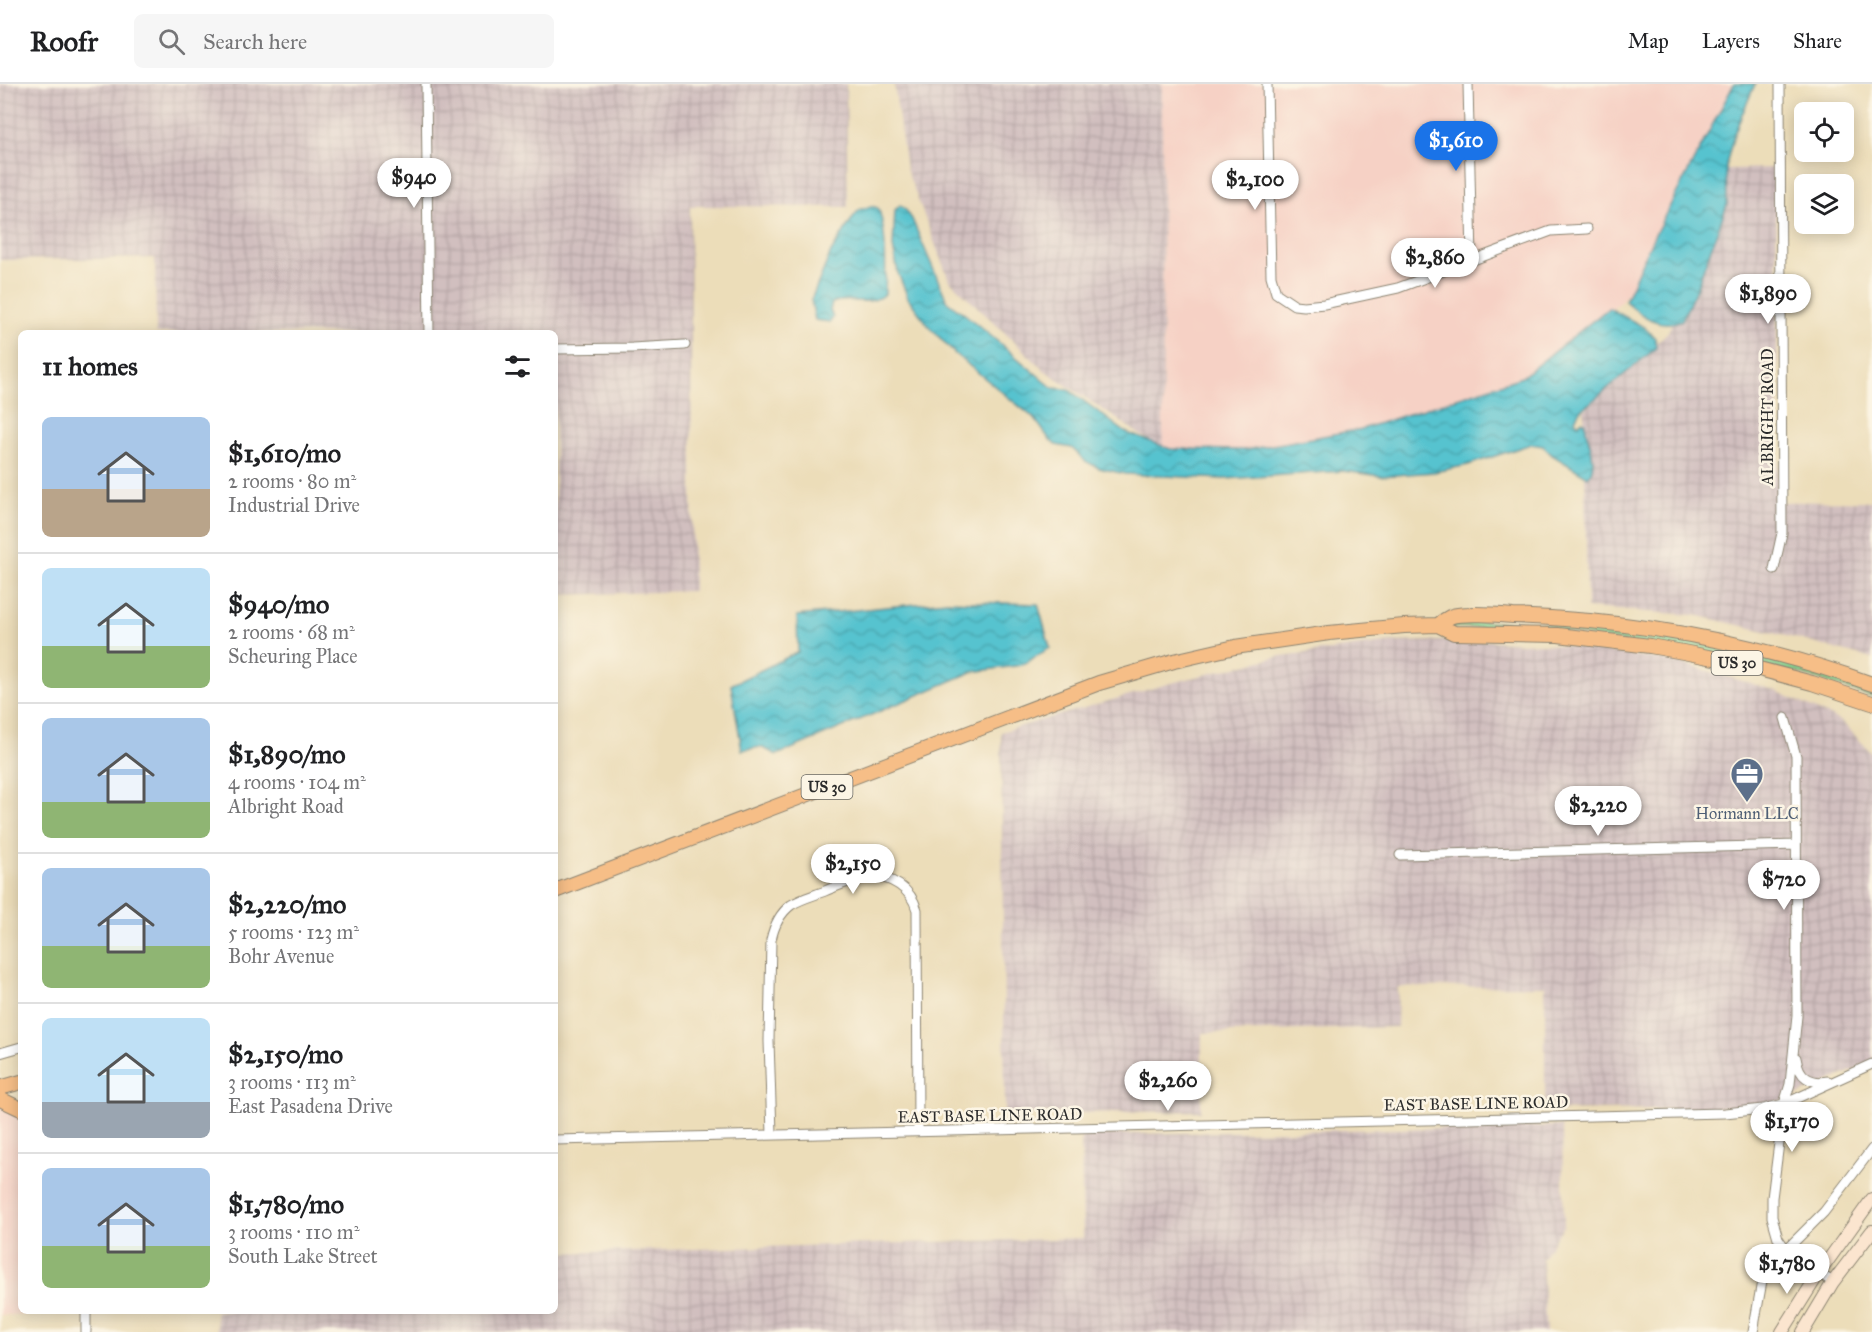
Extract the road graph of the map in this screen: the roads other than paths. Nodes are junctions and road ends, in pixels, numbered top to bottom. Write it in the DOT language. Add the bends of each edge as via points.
graph roads {
  1 [pos="426,84"];
  2 [pos="1267,84"];
  3 [pos="1468,84"];
  4 [pos="1780,84"];
  5 [pos="1587,229"];
  6 [pos="1472,260"];
  7 [pos="429,330"];
  8 [pos="685,345"];
  9 [pos="558,349"];
  10 [pos="1774,569"];
  11 [pos="1438,624"];
  12 [pos="1845,675"];
  13 [pos="1872,676"];
  14 [pos="1872,684"];
  15 [pos="1871,704"];
  16 [pos="1785,718"];
  17 [pos="1796,845"];
  18 [pos="1400,855"];
  19 [pos="558,890"];
  20 [pos="18,1048"];
  21 [pos="1794,1049"];
  22 [pos="0,1053"];
  23 [pos="1872,1064"];
  24 [pos="1836,1080"];
  25 [pos="18,1084"];
  26 [pos="0,1088"];
  27 [pos="0,1099"];
  28 [pos="1785,1104"];
  29 [pos="18,1108"];
  30 [pos="918,1131"];
  31 [pos="772,1134"];
  32 [pos="558,1140"];
  33 [pos="1872,1149"];
  34 [pos="1872,1199"];
  35 [pos="1872,1231"];
  36 [pos="1786,1250"];
  37 [pos="1819,1273"];
  38 [pos="1833,1282"];
  39 [pos="86,1314"];
  40 [pos="86,1332"];
  41 [pos="1753,1332"];
  42 [pos="1782,1332"];
  43 [pos="1803,1332"];
  1 -- 7 [label="street"];
  2 -- 6 [label="street" via="1271,276 1276,293 1294,304 1324,304 1398,288"];
  3 -- 6 [label="street"];
  4 -- 10 [label="street, ALBRIGHT ROAD" via="1782,533"];
  5 -- 6 [label="street" via="1551,231"];
  8 -- 9 [label="street"];
  11 -- 12 [label="main road, US 30" via="1452,615 1607,623 1716,640"];
  11 -- 15 [label="main road, US 30" via="1454,633 1558,635 1661,648 1812,683"];
  11 -- 19 [label="main road, US 30" via="1270,641 1125,675"];
  12 -- 13 [label="main road"];
  12 -- 14 [label="main road, US 30"];
  16 -- 17 [label="street" via="1796,756"];
  17 -- 18 [label="street"];
  17 -- 21 [label="street"];
  20 -- 22 [label="street"];
  21 -- 24 [label="street" via="1802,1076 1819,1083"];
  21 -- 28 [label="street"];
  23 -- 24 [label="street, EAST BASE LINE ROAD"];
  24 -- 28 [label="street, EAST BASE LINE ROAD"];
  25 -- 26 [label="main road"];
  27 -- 29 [label="main road"];
  28 -- 30 [label="street, EAST BASE LINE ROAD" via="1725,1113"];
  28 -- 36 [label="street" via="1771,1210 1774,1230"];
  30 -- 31 [label="street, EAST BASE LINE ROAD"];
  30 -- 31 [label="street" via="917,910 904,888 874,876 792,904 774,928 769,1041"];
  31 -- 32 [label="street, EAST BASE LINE ROAD"];
  33 -- 36 [label="street" via="1824,1212"];
  34 -- 37 [label="main road"];
  35 -- 38 [label="main road"];
  36 -- 37 [label="street"];
  36 -- 41 [label="street" via="1764,1270"];
  37 -- 38 [label="street"];
  37 -- 42 [label="main road"];
  38 -- 43 [label="main road"];
  39 -- 40 [label="street"];
}
